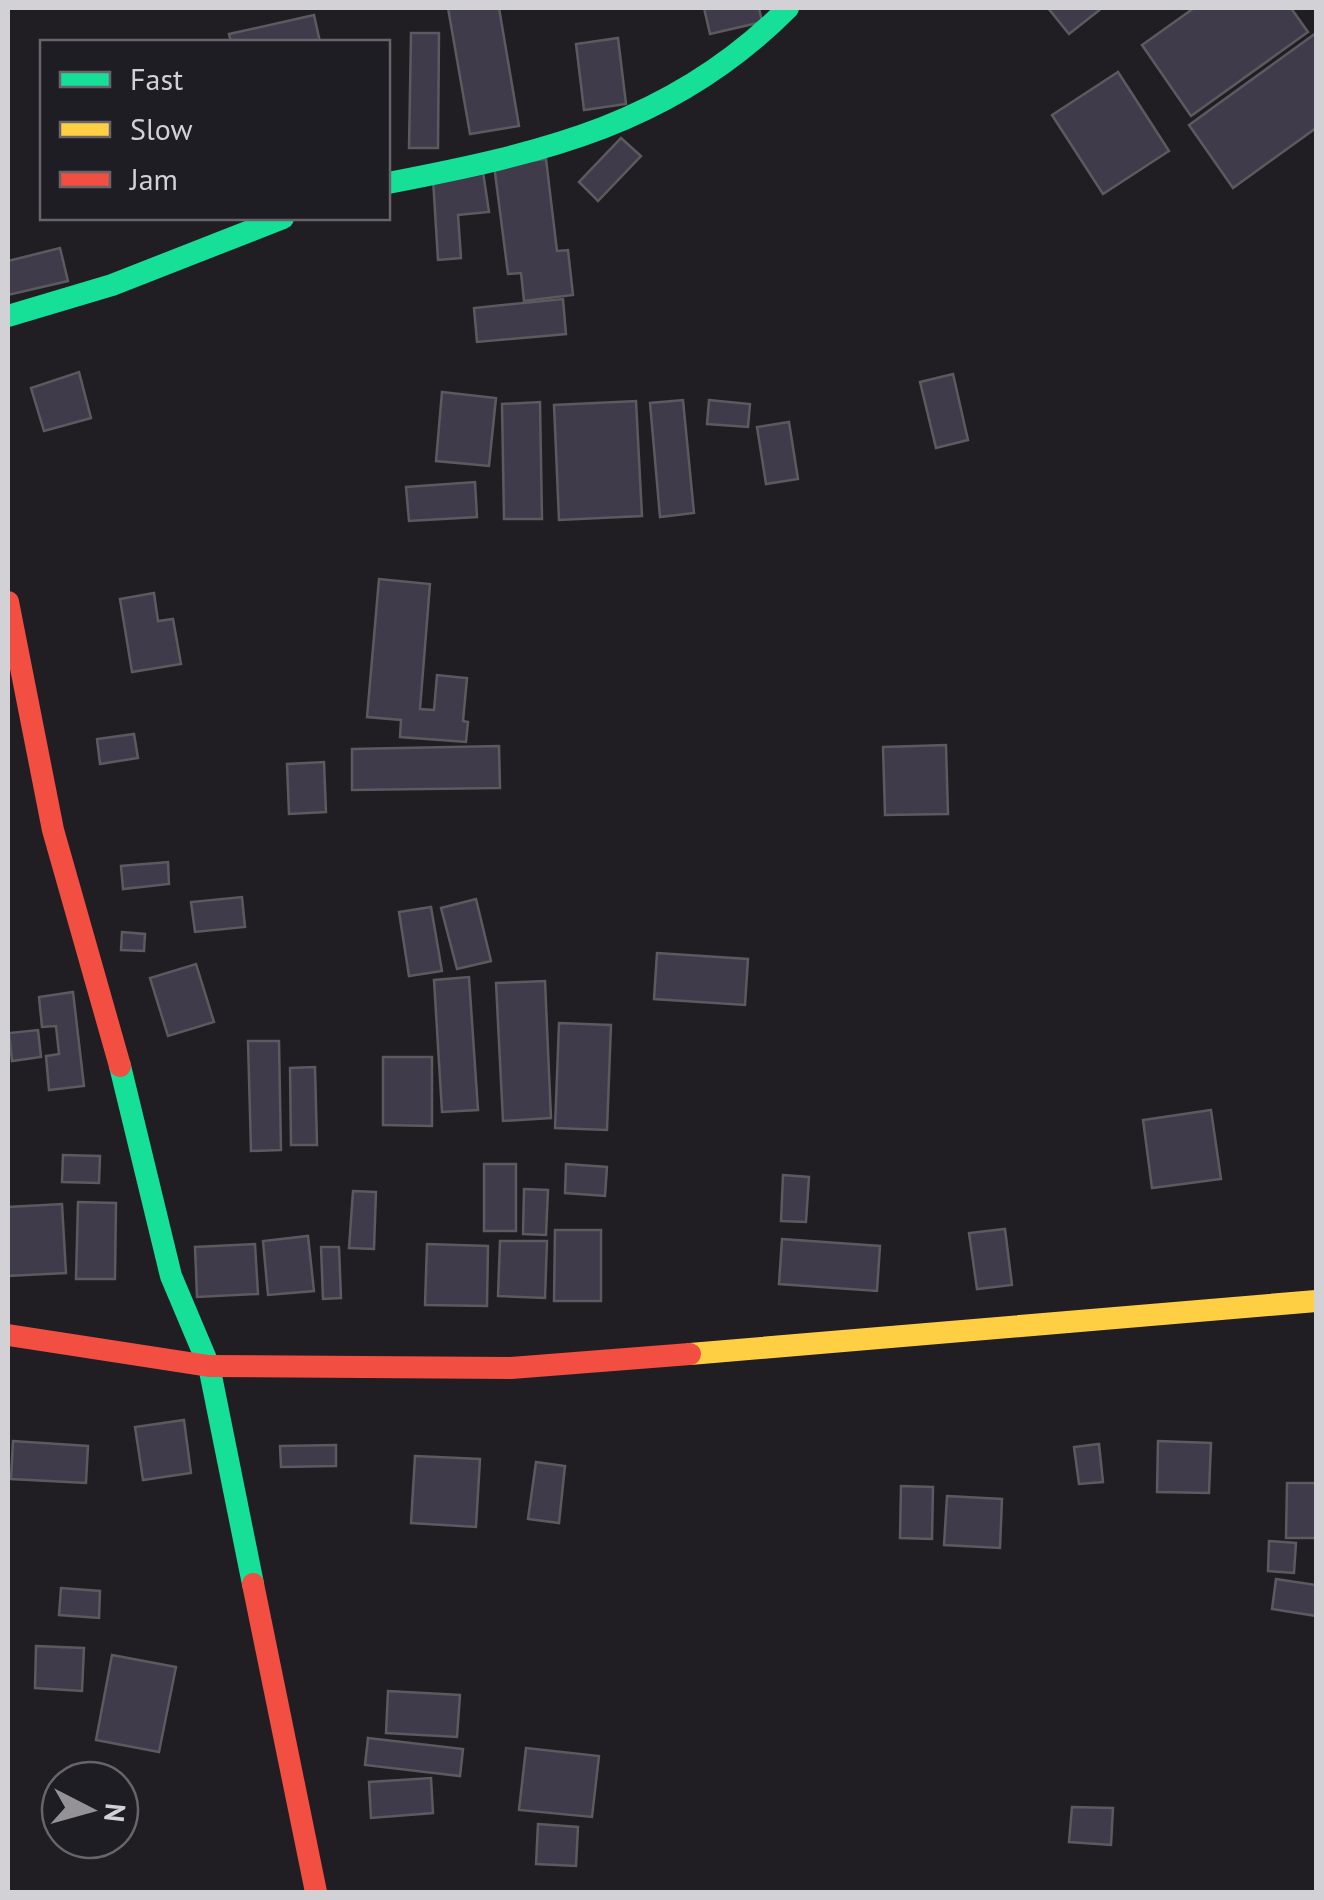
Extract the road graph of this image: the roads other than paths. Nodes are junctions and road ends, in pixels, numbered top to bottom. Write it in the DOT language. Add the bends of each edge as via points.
graph roads {
  1 [pos="788,8"];
  2 [pos="390,183"];
  3 [pos="278,220"];
  4 [pos="8,316"];
  5 [pos="8,602"];
  6 [pos="1316,1301"];
  7 [pos="8,1335"];
  8 [pos="209,1366"];
  9 [pos="316,1892"];
  1 -- 2 [label="street" via="744,51 633,118 485,164"];
  3 -- 4 [label="street" via="112,285"];
  5 -- 8 [label="street" via="53,830 110,1026 170,1276"];
  6 -- 8 [label="street" via="511,1368"];
  7 -- 8 [label="street"];
  8 -- 9 [label="street"];
}
